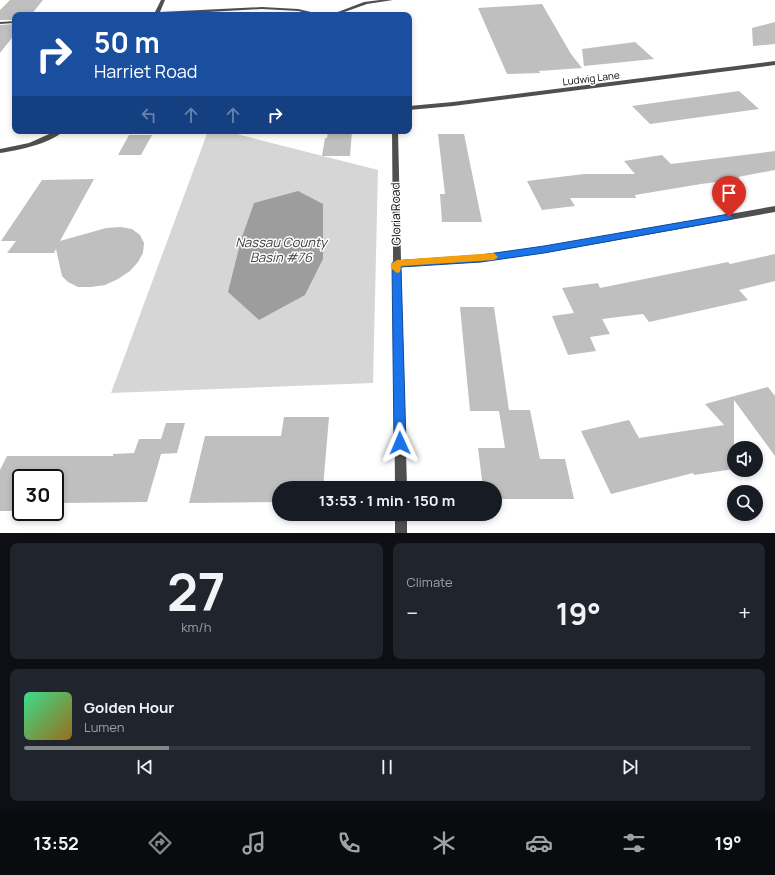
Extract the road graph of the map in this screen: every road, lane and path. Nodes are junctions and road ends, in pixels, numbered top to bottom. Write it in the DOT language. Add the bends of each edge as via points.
graph roads {
  1 [pos="163,0"];
  2 [pos="391,0"];
  3 [pos="157,12"];
  4 [pos="178,12"];
  5 [pos="308,12"];
  6 [pos="340,12"];
  7 [pos="12,22"];
  8 [pos="0,23"];
  9 [pos="775,63"];
  10 [pos="412,108"];
  11 [pos="55,134"];
  12 [pos="395,134"];
  13 [pos="0,151"];
  14 [pos="775,209"];
  15 [pos="397,263"];
  16 [pos="401,481"];
  17 [pos="401,521"];
  18 [pos="402,533"];
  1 -- 3 [label="street"];
  2 -- 6 [label="street" via="366,3"];
  4 -- 5 [label="street" via="262,8"];
  7 -- 8 [label="street"];
  9 -- 10 [label="street, Ludwig Lane"];
  11 -- 13 [label="street" via="23,147"];
  12 -- 15 [label="street, Gloria Road"];
  14 -- 15 [label="street" via="544,250 481,258"];
  15 -- 16 [label="street, Gloria Road"];
  17 -- 18 [label="street"];
}
